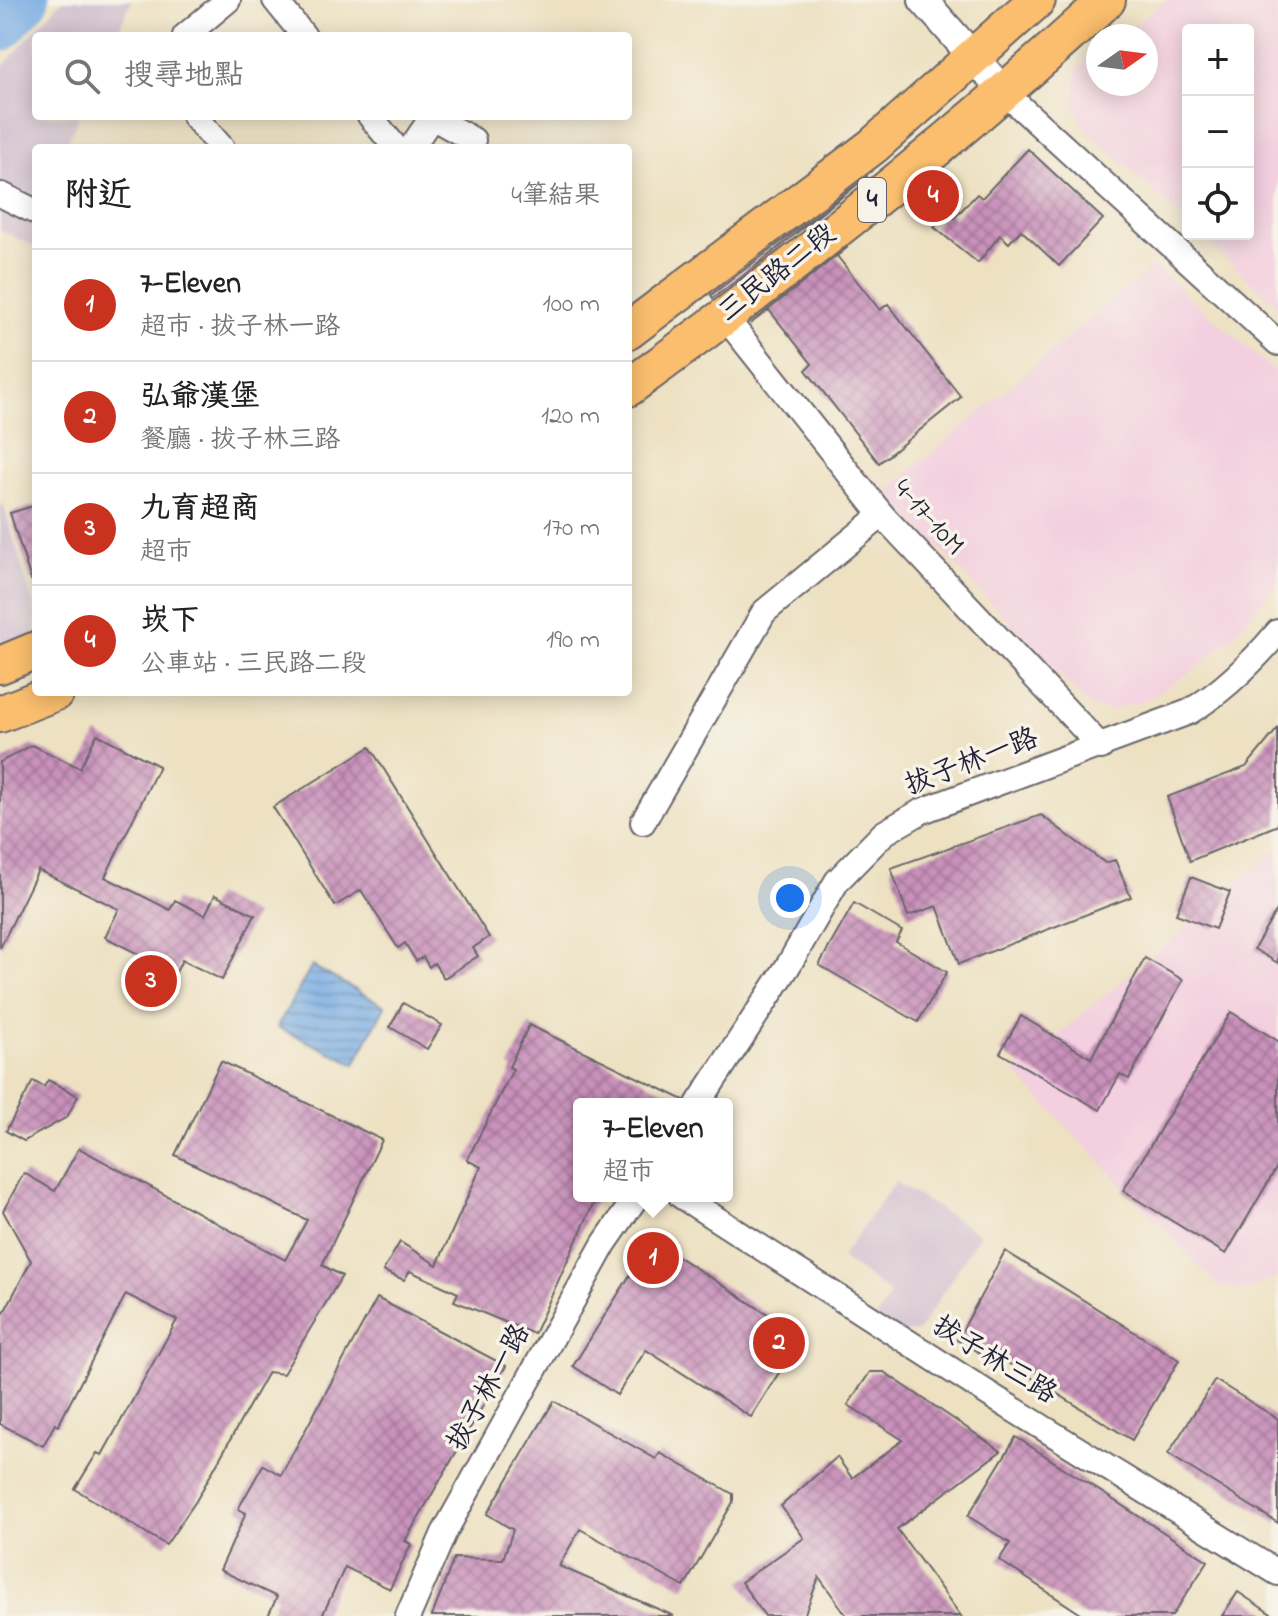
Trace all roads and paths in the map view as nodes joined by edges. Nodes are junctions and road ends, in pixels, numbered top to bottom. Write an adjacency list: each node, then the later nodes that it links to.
1 (228, 0): 6 (street)
2 (275, 0): 7 (street)
3 (923, 0): 8 (street)
4 (1037, 0): 8 (main road, 三民路二段 / 4)
5 (1107, 0): 9 (main road, 三民路二段 / 4)
6 (192, 30)
7 (301, 32)
8 (973, 59): 9 (street); 21 (main road, 三民路二段 / 4)
9 (1005, 93): 20 (main road, 三民路二段 / 4); 22 (street)
10 (198, 120): 15 (street)
11 (373, 120): 16 (street)
12 (430, 120): 17 (street)
13 (437, 120): 14 (street)
14 (473, 140)
15 (218, 144)
16 (393, 144)
17 (414, 144)
18 (2, 195): 19 (street)
19 (32, 210)
20 (725, 317): 23 (main road, 三民路二段 / 4); 24 (street, 4-17-10M)
21 (632, 328)
22 (1278, 343)
23 (632, 385)
24 (882, 515): 30 (street, 4-17-10M); 31 (street)
25 (1278, 632): 30 (street, 拔子林一路)
26 (32, 652): 27 (main road)
27 (0, 665)
28 (46, 696): 29 (main road)
29 (0, 714)
30 (1101, 747): 32 (street, 拔子林一路)
31 (643, 822)
32 (702, 1098)
33 (633, 1202): 36 (street, 拔子林一路)
34 (690, 1202): 35 (street, 拔子林三路)
35 (1278, 1573)
36 (408, 1616)

